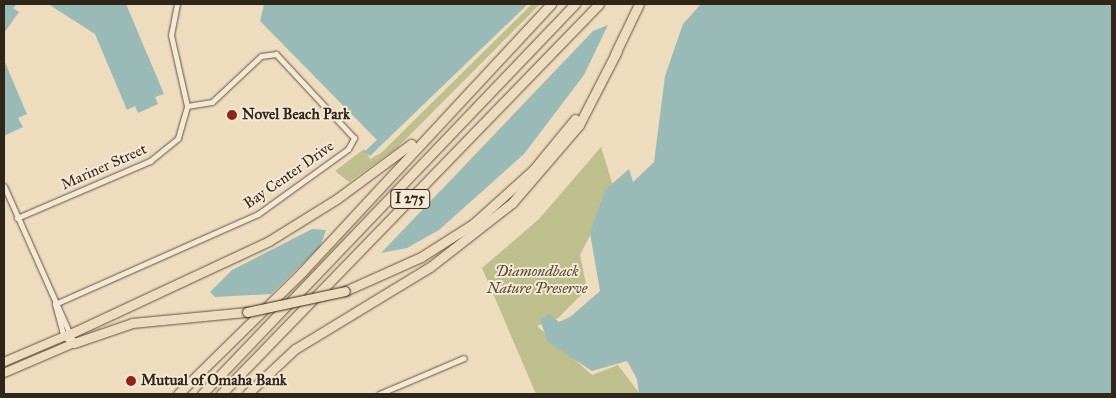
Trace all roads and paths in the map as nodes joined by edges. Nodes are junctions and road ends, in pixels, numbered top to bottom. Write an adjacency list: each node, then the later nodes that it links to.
1 (177, 4): 7 (street, Mariner Street)
2 (551, 4): 8 (highway)
3 (575, 4): 18 (highway, I 275)
4 (599, 4): 19 (highway, I 275)
5 (640, 4): 6 (highway)
6 (617, 51): 13 (highway, bridge); 20 (highway)
7 (187, 106): 10 (street, Mariner Street); 11 (street, Bay Center Drive)
8 (436, 123): 12 (highway); 17 (highway)
9 (4, 189): 10 (street)
10 (18, 218): 11 (street)
11 (54, 304): 12 (street); 12 (street)
12 (68, 335): 13 (street); 13 (street); 15 (main road)
13 (74, 343): 16 (main road)
14 (464, 358): 21 (street)
15 (4, 362)
16 (4, 373)
17 (178, 394)
18 (202, 394)
19 (221, 394)
20 (247, 394)
21 (380, 394)

